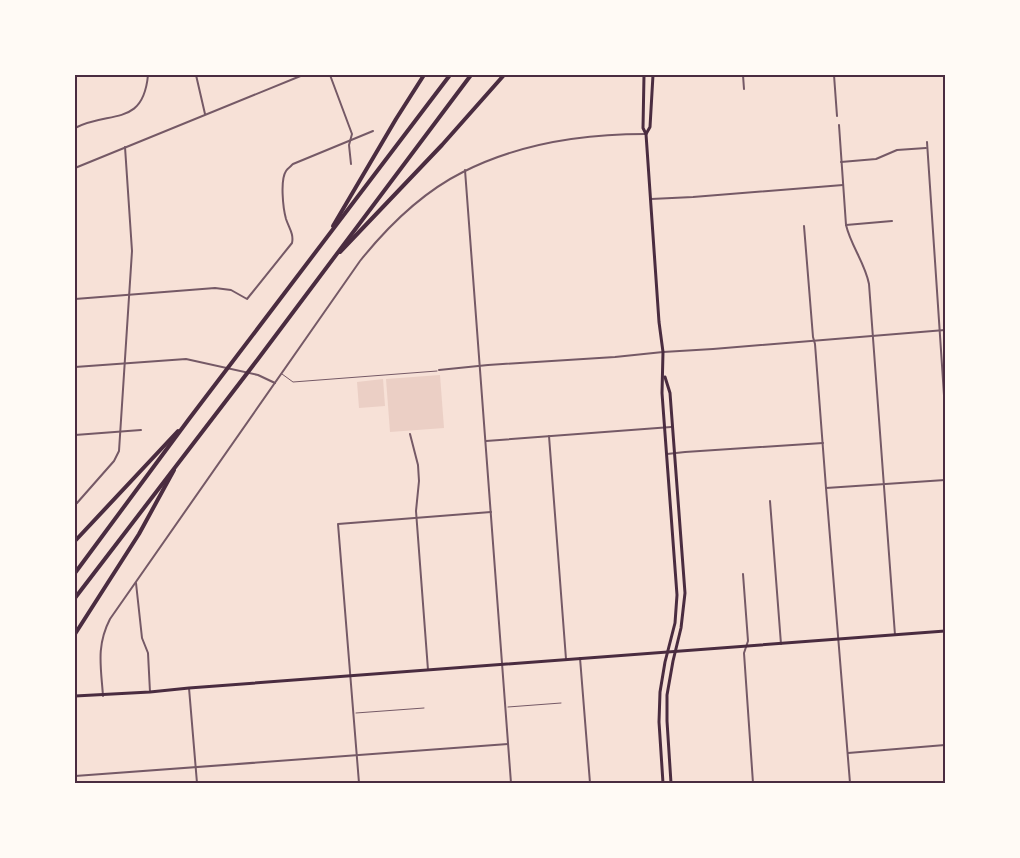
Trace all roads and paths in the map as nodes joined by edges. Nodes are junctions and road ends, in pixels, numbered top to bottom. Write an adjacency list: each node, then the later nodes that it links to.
1 (148, 75): 17 (street)
2 (196, 75): 14 (street)
3 (303, 75): 14 (street)
4 (330, 75): 20 (street)
5 (424, 75): 33 (highway)
6 (450, 75): 33 (highway)
7 (471, 75): 34 (highway)
8 (504, 75): 34 (highway)
9 (644, 75): 19 (main road)
10 (653, 75): 19 (main road)
11 (743, 75): 13 (street)
12 (834, 75): 15 (street)
13 (744, 89)
14 (205, 114): 22 (street)
15 (837, 116)
16 (838, 125): 24 (street)
17 (75, 128)
18 (373, 131): 20 (street)
19 (646, 134): 27 (street); 29 (main road)
20 (351, 139): 25 (street); 35 (street)
21 (927, 142): 23 (street)
22 (125, 147): 26 (street); 35 (street)
23 (926, 148): 24 (street); 37 (street)
24 (841, 162): 28 (street)
25 (351, 164)
26 (75, 168)
27 (465, 170): 43 (street); 47 (street)
28 (843, 185): 29 (street); 31 (street)
29 (651, 199): 41 (main road)
30 (892, 221): 31 (street)
31 (846, 225): 39 (street)
32 (804, 226): 40 (street)
33 (323, 244): 50 (highway)
34 (329, 263): 62 (highway)
35 (130, 295): 36 (street); 42 (street)
36 (75, 299)
37 (939, 330): 38 (street); 39 (street); 49 (street)
38 (945, 330)
39 (872, 336): 40 (street); 64 (street)
40 (814, 341): 41 (street); 59 (street)
41 (663, 352): 43 (street); 46 (main road)
42 (125, 363): 44 (street); 48 (street); 54 (street)
43 (480, 366): 45 (street); 58 (street)
44 (75, 367)
45 (439, 370): 47 (lane)
46 (664, 372): 51 (main road); 52 (main road)
47 (281, 374): 48 (street)
48 (275, 383): 73 (street)
49 (945, 410)
50 (189, 419): 70 (highway); 71 (highway)
51 (672, 427): 52 (street); 60 (main road)
52 (665, 428): 57 (street); 61 (main road)
53 (141, 430): 54 (street)
54 (120, 431): 56 (street); 67 (street)
55 (410, 434): 69 (street)
56 (75, 435)
57 (549, 436): 58 (street); 84 (street)
58 (486, 441): 68 (street)
59 (824, 443): 60 (street); 65 (street)
60 (674, 453): 61 (street); 82 (main road)
61 (667, 454): 81 (main road)
62 (180, 459): 74 (highway); 76 (highway)
63 (945, 480): 64 (street)
64 (884, 484): 65 (street); 77 (street)
65 (826, 488): 78 (street)
66 (770, 501): 79 (street)
67 (75, 504)
68 (491, 512): 69 (street); 85 (street)
69 (417, 518): 86 (street); 87 (street)
70 (75, 541)
71 (75, 573)
72 (743, 574): 80 (street)
73 (136, 583): 89 (street); 90 (street)
74 (75, 598)
75 (945, 631): 77 (main road)
76 (75, 634)
77 (895, 635): 78 (main road)
78 (838, 639): 79 (main road); 98 (street)
79 (781, 644): 80 (main road)
80 (746, 646): 82 (main road); 108 (street)
81 (668, 652): 82 (main road); 83 (main road); 106 (main road)
82 (676, 652): 107 (main road)
83 (580, 658): 84 (main road); 105 (street)
84 (566, 659): 85 (main road)
85 (503, 664): 86 (main road); 93 (street)
86 (428, 670): 87 (main road)
87 (351, 676): 88 (main road); 95 (street)
88 (189, 688): 89 (main road); 100 (street)
89 (150, 692): 90 (main road)
90 (103, 696): 91 (main road)
91 (75, 697)
92 (561, 704): 93 (lane)
93 (506, 707): 96 (street)
94 (424, 708): 95 (lane)
95 (354, 713): 99 (street)
96 (508, 744): 99 (street); 104 (street)
97 (945, 745): 98 (street)
98 (848, 753): 109 (street)
99 (357, 754): 100 (street); 103 (street)
100 (195, 766): 101 (street); 102 (street)
101 (75, 776)
102 (196, 783)
103 (359, 783)
104 (512, 783)
105 (590, 783)
106 (663, 783)
107 (671, 783)
108 (753, 783)
109 (850, 783)

